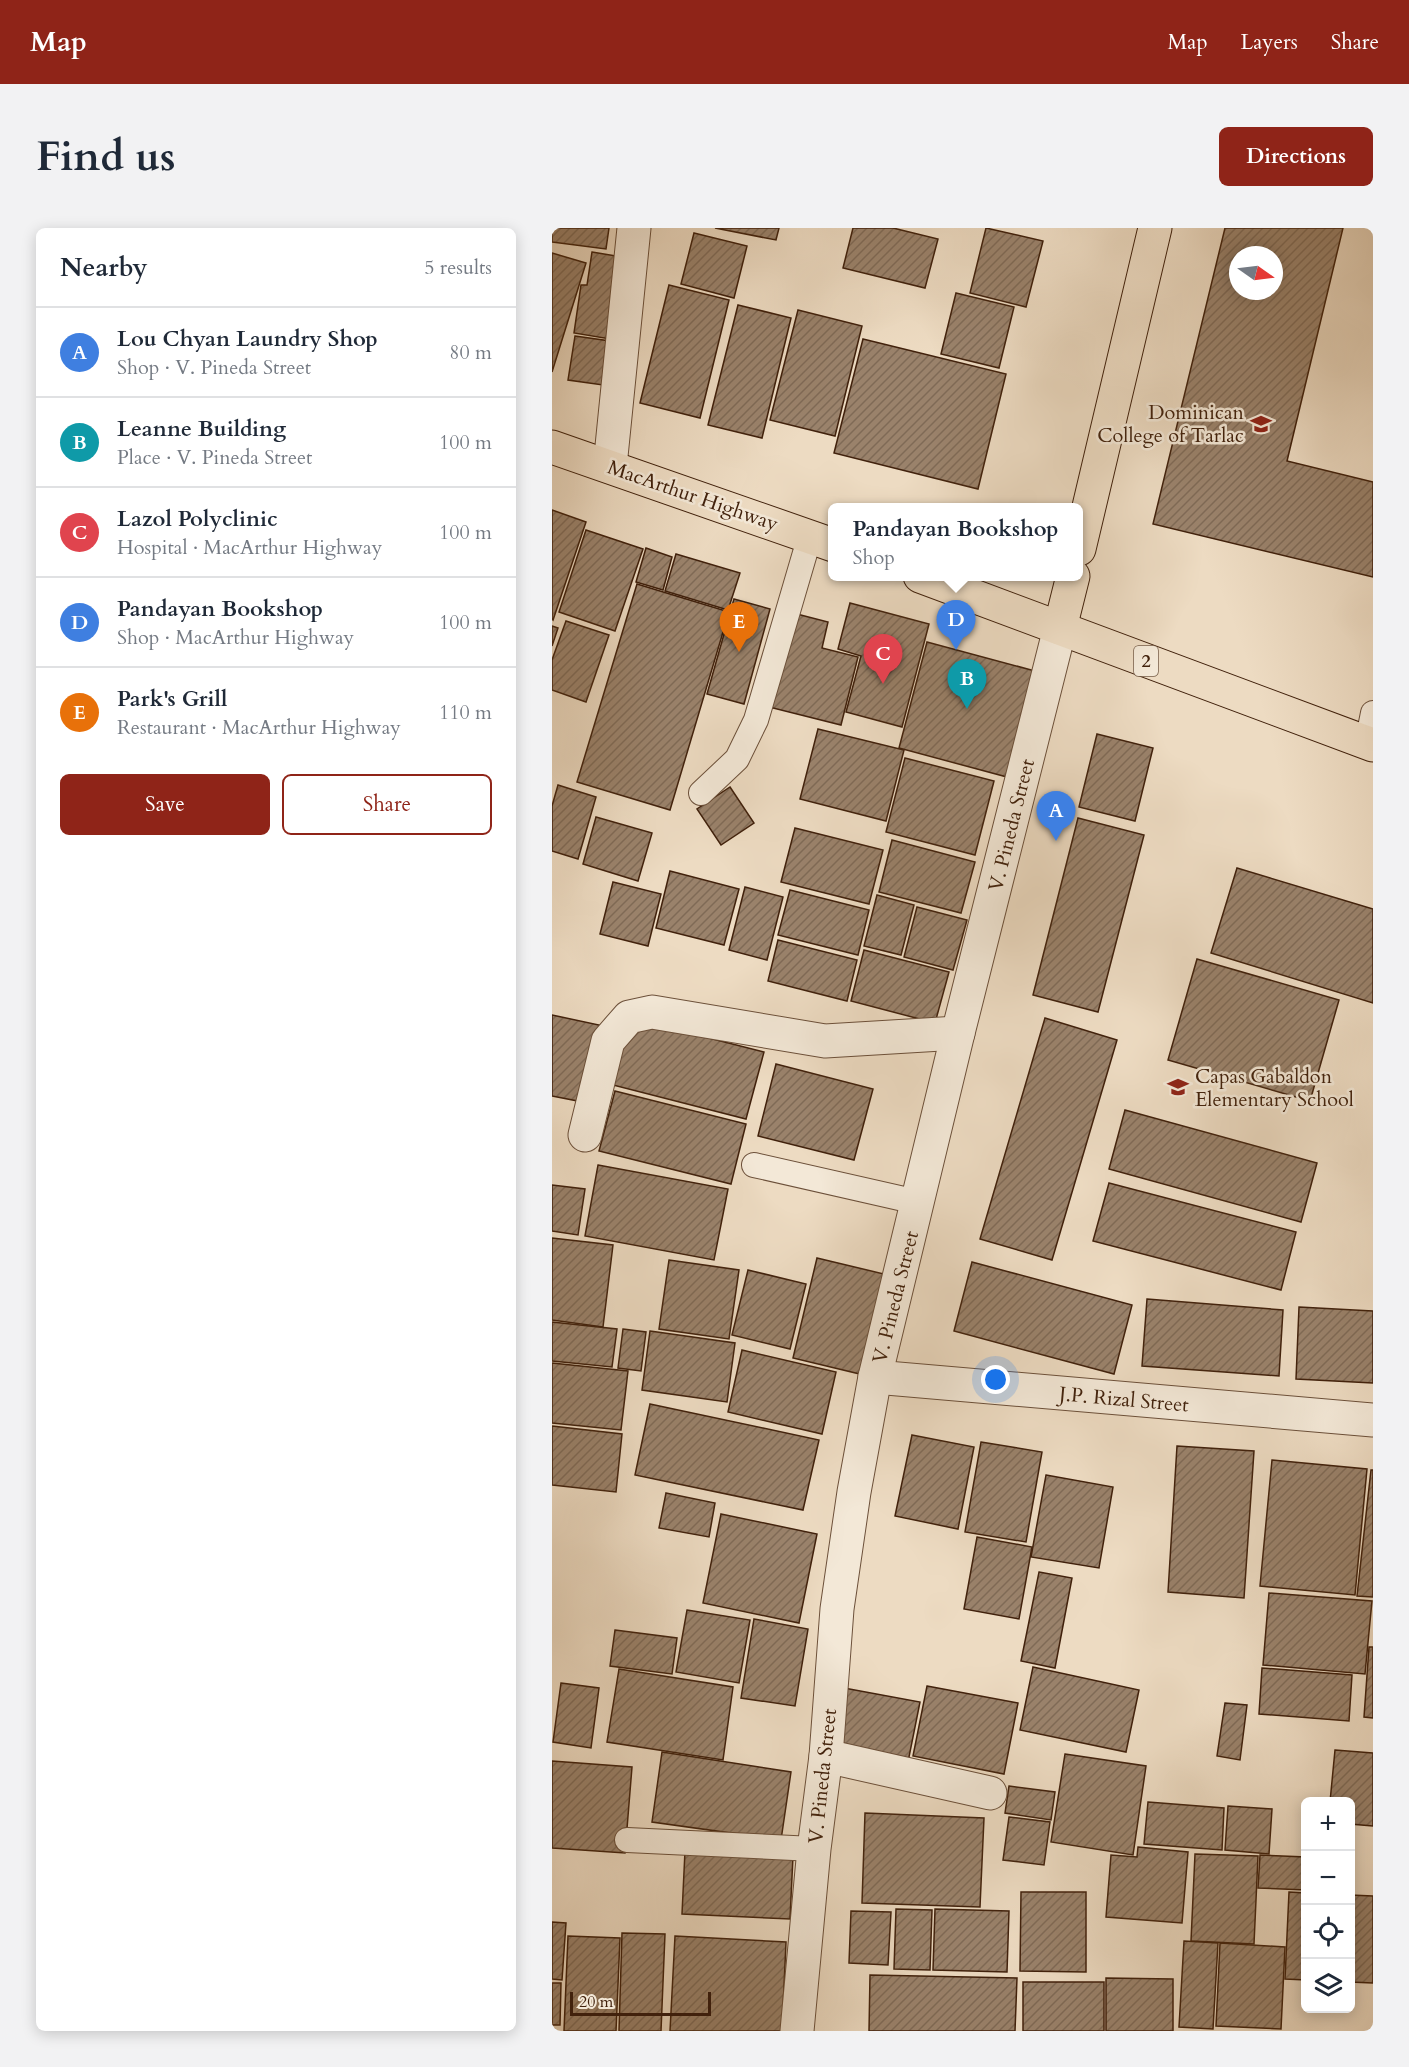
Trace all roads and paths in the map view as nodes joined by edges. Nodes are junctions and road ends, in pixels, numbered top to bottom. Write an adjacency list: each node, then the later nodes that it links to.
1 (634, 228): 4 (street)
2 (1155, 228): 5 (main road)
3 (552, 447): 4 (main road, MacArthur Highway)
4 (610, 466): 6 (main road, MacArthur Highway)
5 (1083, 532)
6 (822, 540): 11 (lane)
7 (933, 581): 9 (main road, 2)
8 (1071, 581): 9 (main road, V. Pineda Street)
9 (1060, 628): 10 (main road, 2); 12 (street, V. Pineda Street)
10 (1371, 734)
11 (701, 792)
12 (958, 1033): 13 (street); 15 (street, V. Pineda Street)
13 (585, 1135)
14 (754, 1165): 15 (lane)
15 (917, 1202): 16 (street, V. Pineda Street)
16 (875, 1377): 17 (street, J.P. Rizal Street); 18 (street, V. Pineda Street)
17 (1373, 1420)
18 (826, 1756): 19 (street); 21 (street, V. Pineda Street)
19 (990, 1793)
20 (627, 1840): 21 (lane)
21 (814, 1849): 22 (street, V. Pineda Street)
22 (797, 2031)

